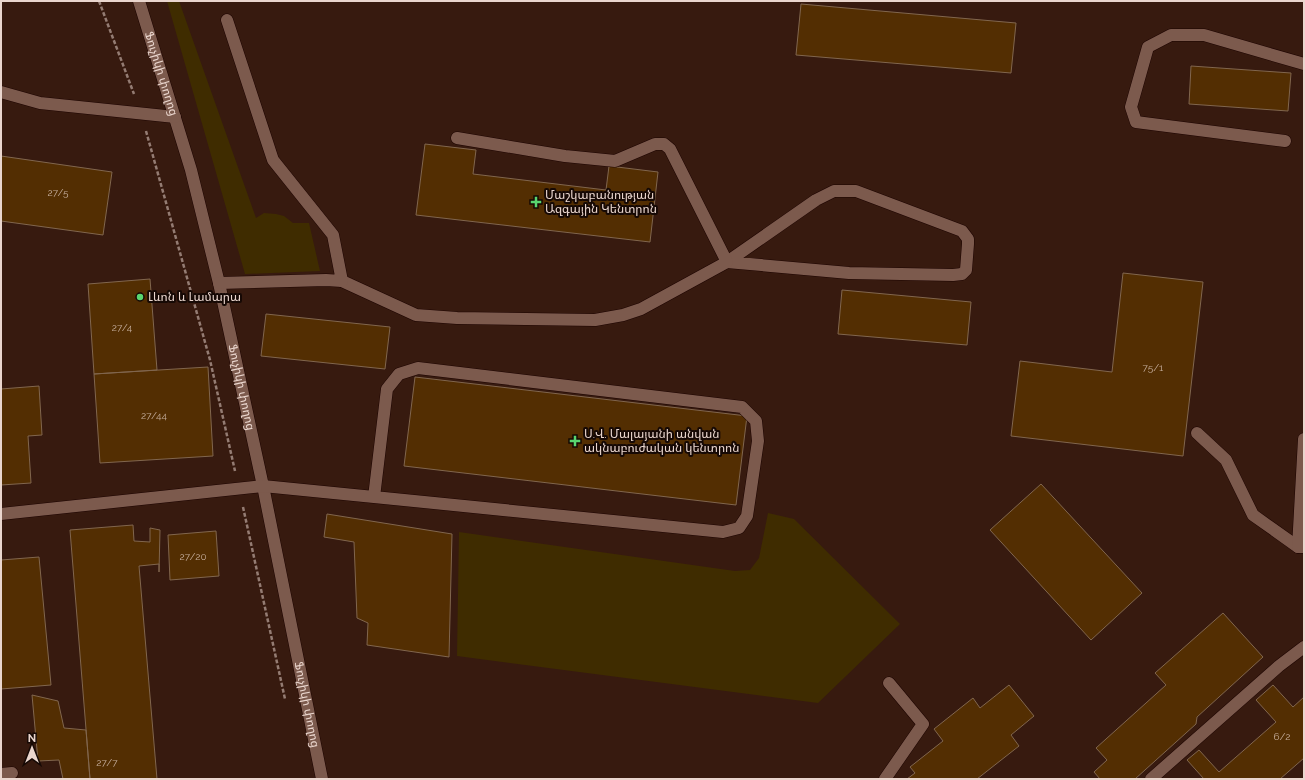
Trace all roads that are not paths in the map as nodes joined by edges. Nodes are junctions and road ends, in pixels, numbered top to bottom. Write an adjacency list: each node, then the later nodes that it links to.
1 (140, 1): 5 (street, Ֆուչիկի փողոց)
2 (227, 20): 9 (street)
3 (1304, 64): 7 (street)
4 (1, 92): 5 (street)
5 (175, 117): 10 (street, Ֆուչիկի փողոց)
6 (457, 138): 8 (street)
7 (1285, 141)
8 (727, 262): 8 (street); 9 (street)
9 (342, 281): 10 (street)
10 (219, 283): 13 (street, Ֆուչիկի փողոց)
11 (1197, 433): 16 (street)
12 (1304, 439): 16 (street)
13 (263, 486): 14 (street); 15 (street); 19 (street, Ֆուչիկի փողոց)
14 (374, 497): 14 (street)
15 (1, 514)
16 (1301, 547)
17 (1304, 647): 21 (street)
18 (889, 683): 20 (street)
19 (322, 779)
20 (885, 779)
21 (1151, 779)

